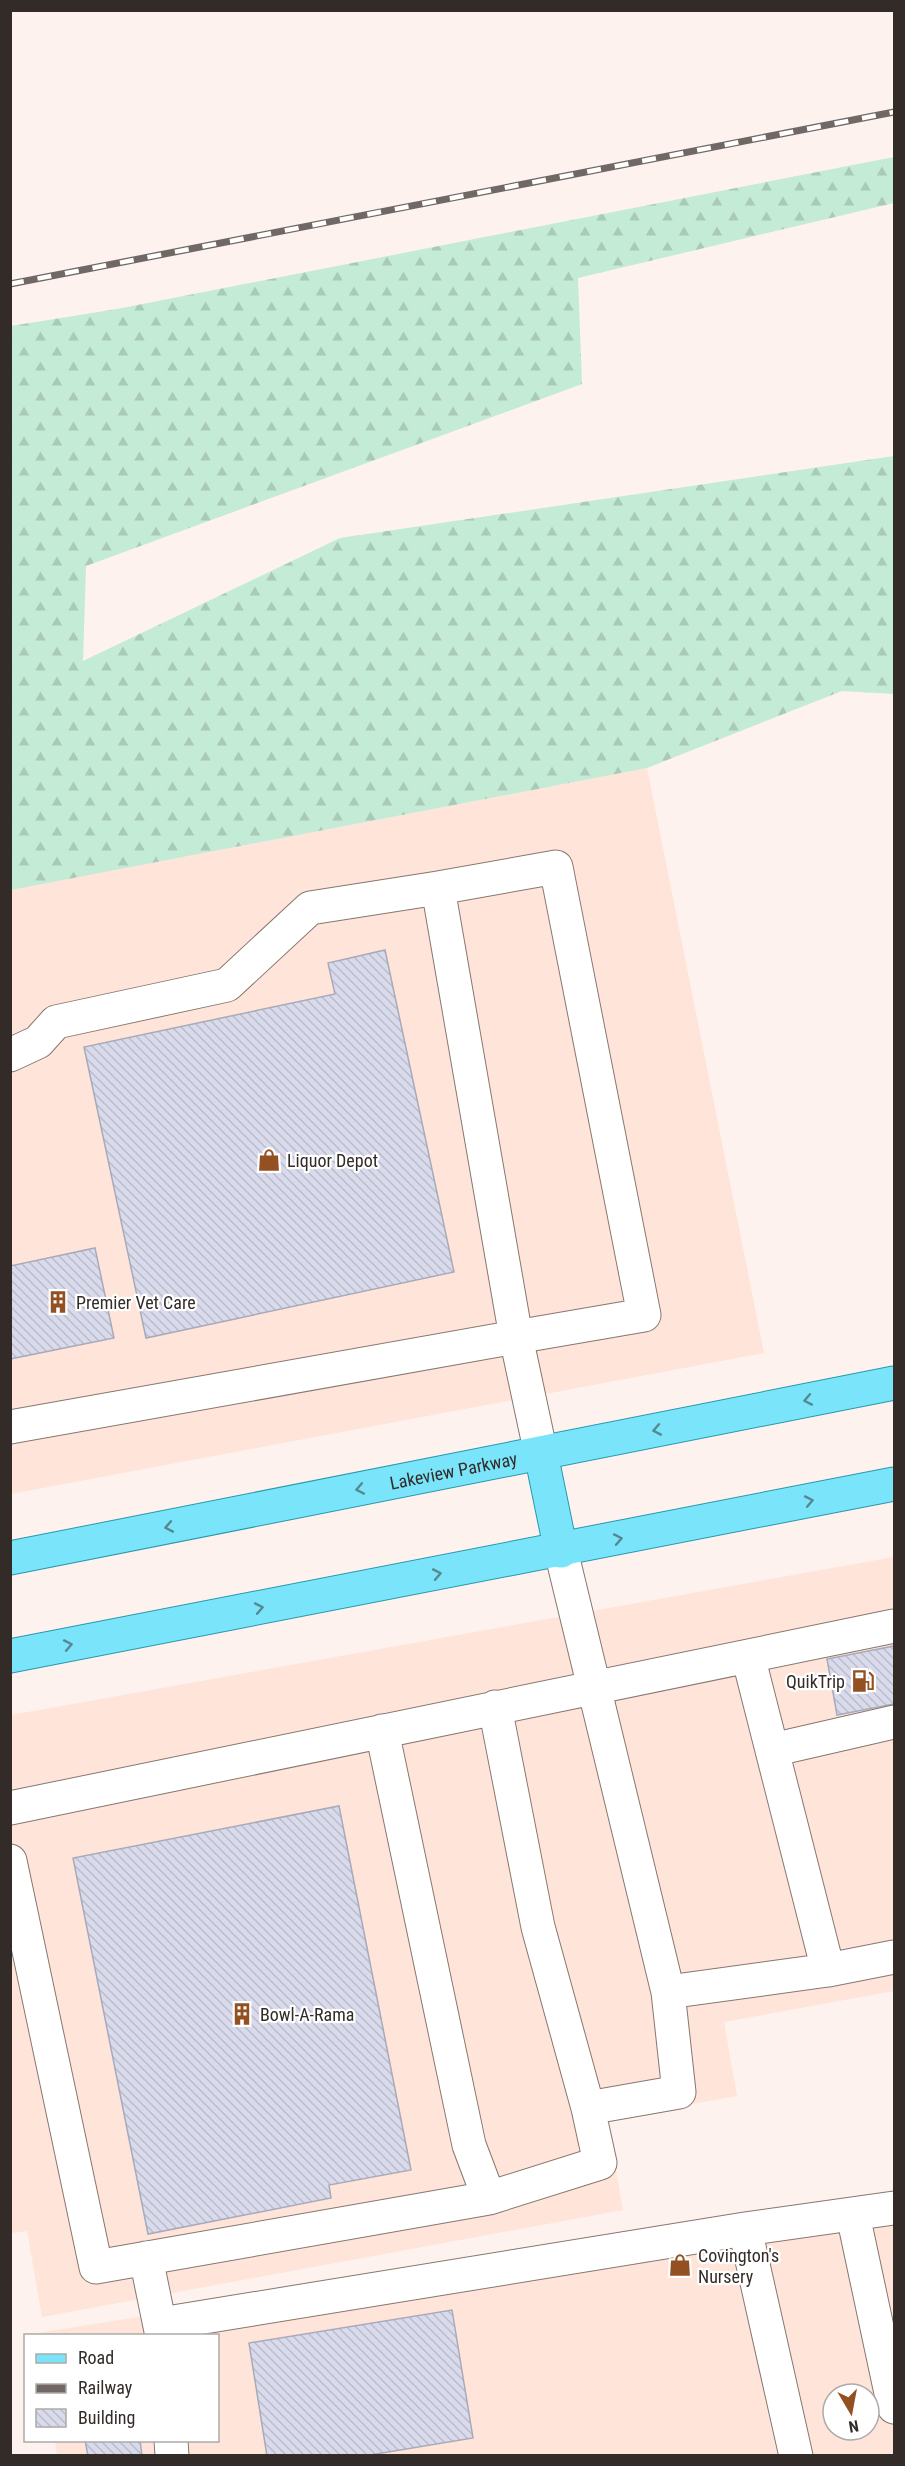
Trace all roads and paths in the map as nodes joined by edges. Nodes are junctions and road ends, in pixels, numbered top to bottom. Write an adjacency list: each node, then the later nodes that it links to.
1 (438, 888): 2 (lane); 3 (lane); 3 (lane)
2 (10, 1055)
3 (516, 1337): 5 (lane); 6 (lane)
4 (894, 1383): 6 (main road, Lakeview Parkway, one-way to 6)
5 (10, 1427)
6 (541, 1454): 8 (main road); 9 (main road, Lakeview Parkway, one-way to 9)
7 (894, 1484): 8 (main road, one-way to 7)
8 (561, 1551): 11 (main road, one-way to 8); 13 (lane)
9 (10, 1558)
10 (894, 1626): 12 (lane)
11 (10, 1656)
12 (748, 1656): 13 (lane); 17 (lane)
13 (594, 1687): 14 (lane); 22 (lane)
14 (495, 1707): 16 (lane); 23 (lane)
15 (894, 1722): 17 (lane)
16 (382, 1731): 18 (lane); 24 (lane)
17 (772, 1750): 21 (lane)
18 (10, 1808)
19 (10, 1861): 28 (lane)
20 (894, 1957): 21 (lane)
21 (828, 1970): 22 (lane)
22 (668, 1992): 23 (lane)
23 (588, 2108): 24 (lane)
24 (489, 2198): 28 (lane)
25 (894, 2208): 26 (lane)
26 (853, 2215): 27 (lane); 30 (lane)
27 (745, 2229): 29 (lane); 31 (lane)
28 (146, 2259): 29 (lane)
29 (161, 2330)
30 (894, 2407)
31 (796, 2456)

